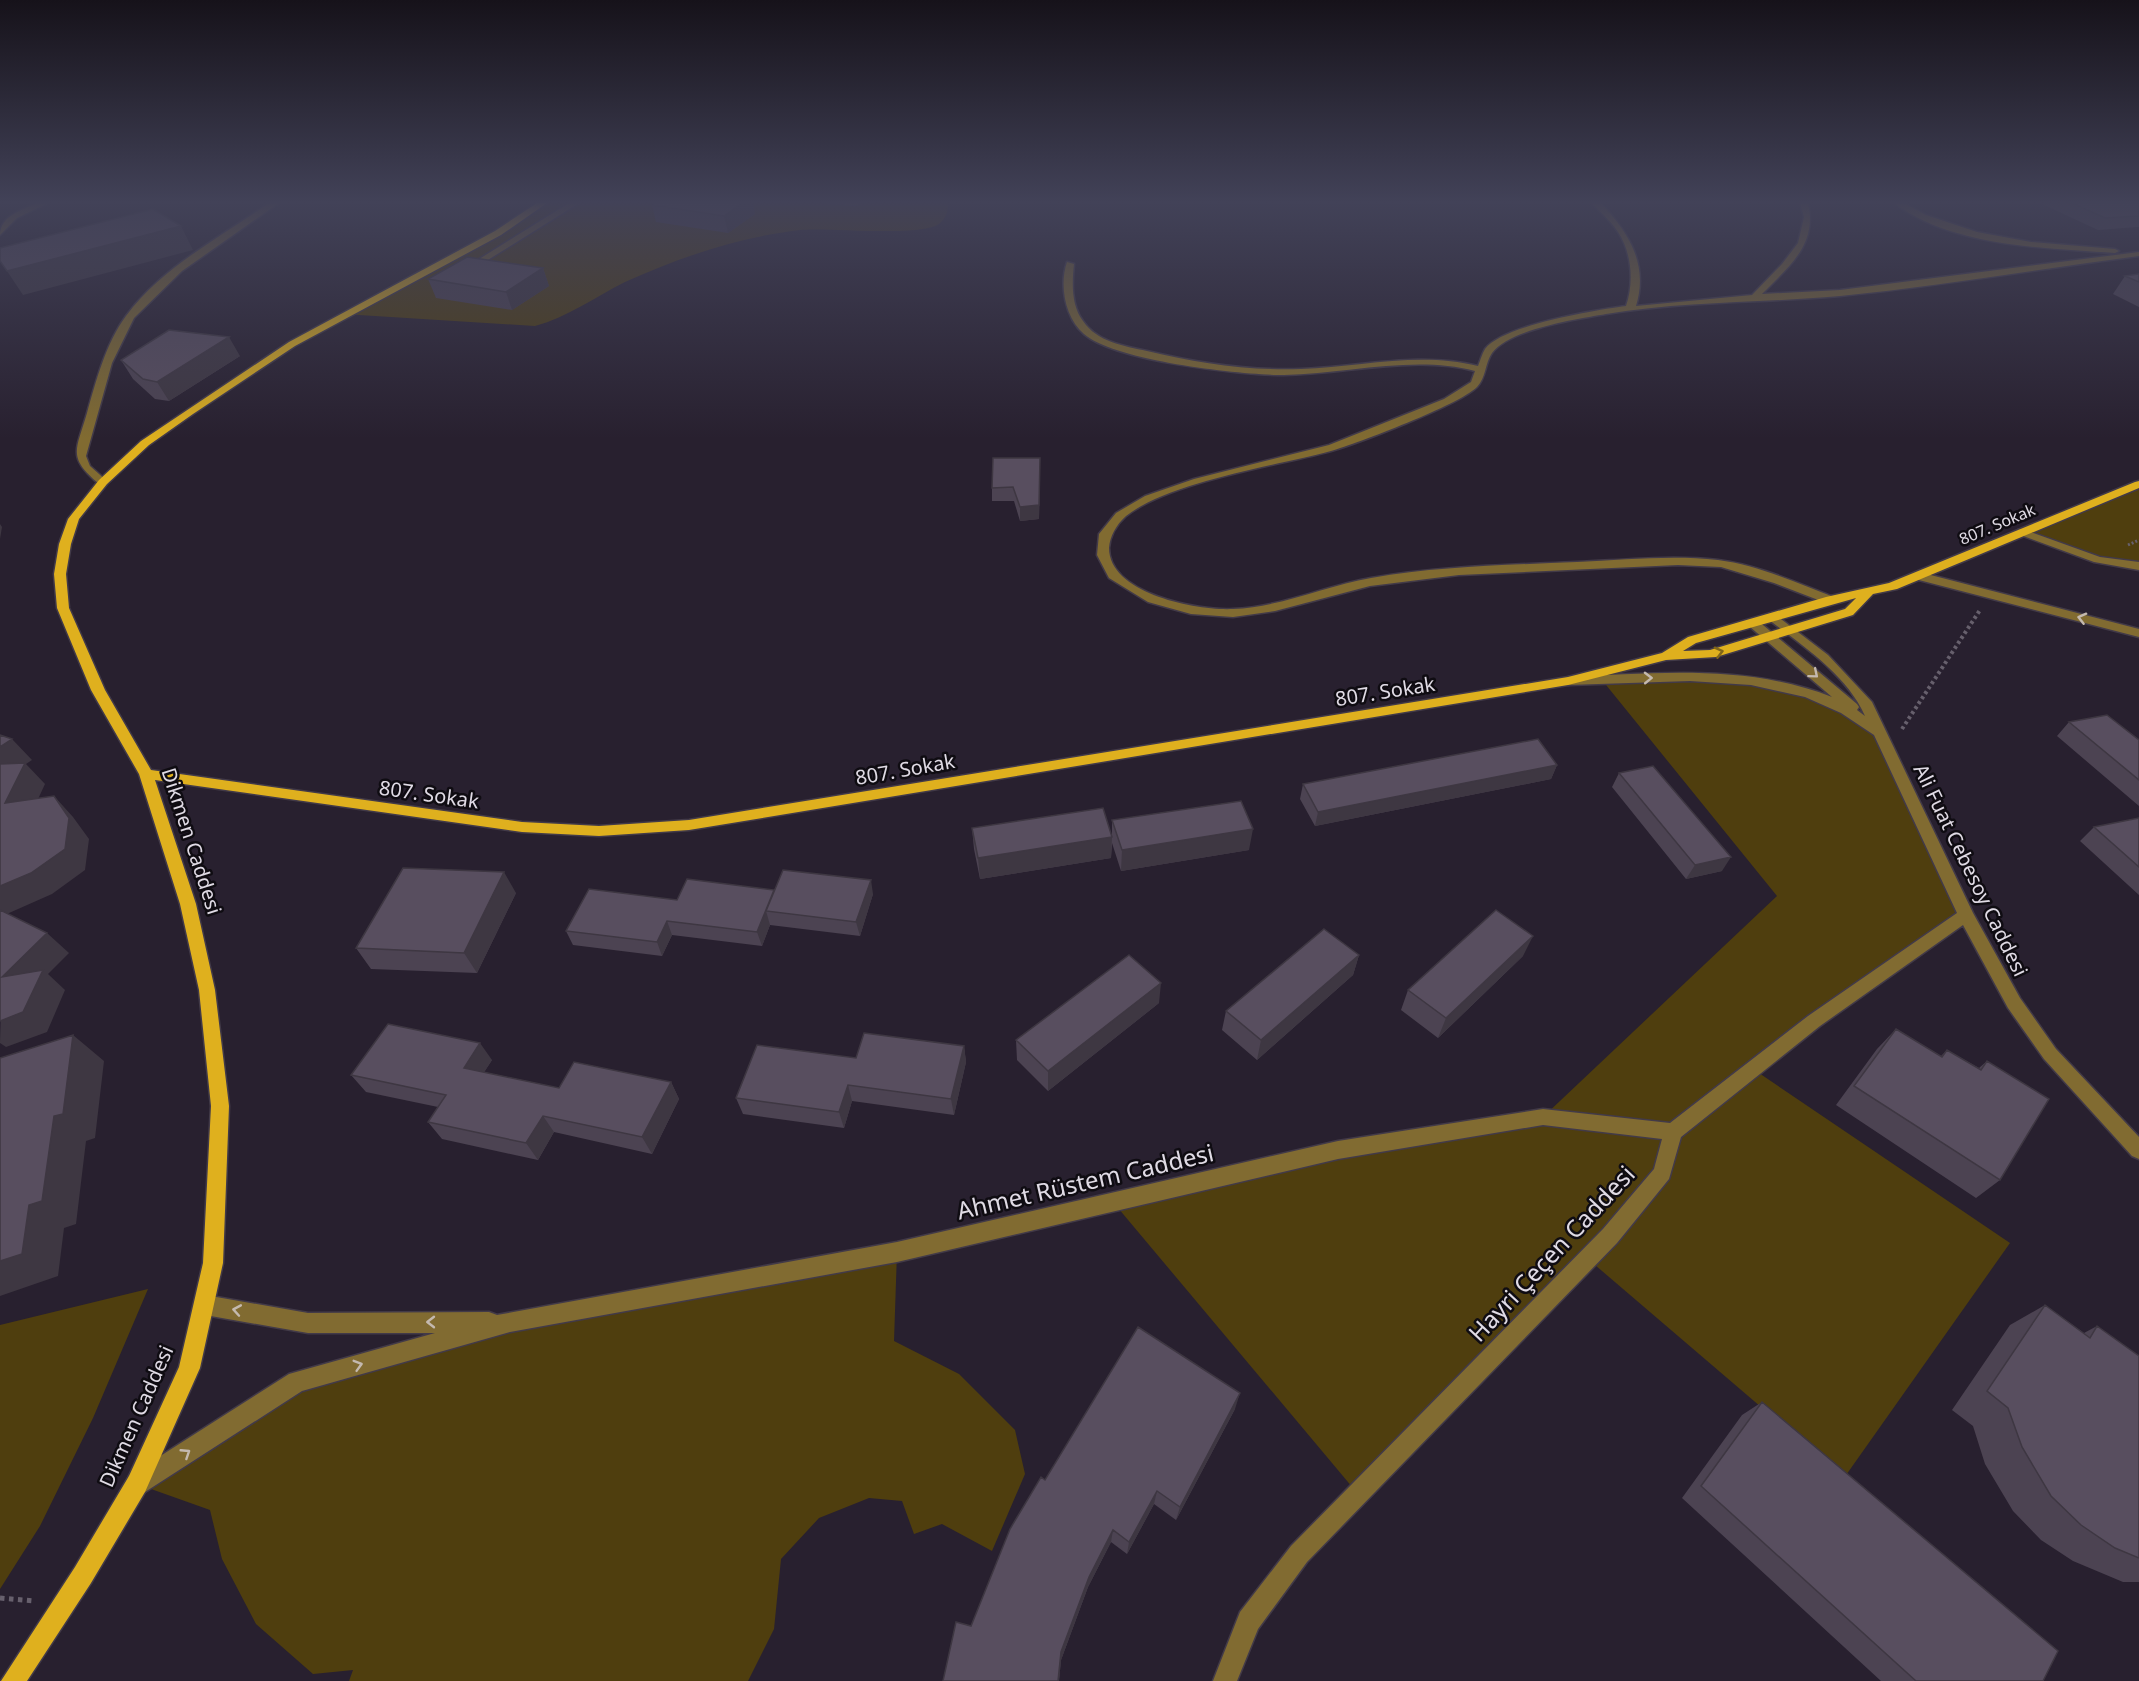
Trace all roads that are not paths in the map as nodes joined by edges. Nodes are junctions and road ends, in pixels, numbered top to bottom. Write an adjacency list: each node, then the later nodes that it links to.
1 (168, 281): 10 (street)
2 (405, 281): 10 (main road, Dikmen Caddesi)
3 (1068, 281): 9 (street)
4 (1635, 281): 8 (street)
5 (1769, 281): 7 (street)
6 (1929, 281): 7 (street)
7 (1755, 297): 8 (street)
8 (1630, 309): 9 (street)
9 (1481, 370): 16 (street)
10 (103, 482): 25 (main road, Dikmen Caddesi)
11 (2139, 484): 12 (main road, 807. Sokak)
12 (2022, 532): 13 (street); 14 (main road, 807. Sokak)
13 (2139, 566)
14 (1919, 576): 15 (main road, 807. Sokak); 20 (street, one-way to 14)
15 (1868, 593): 16 (main road, 807. Sokak); 19 (main road, 807. Sokak)
16 (1830, 600): 17 (main road, 807. Sokak)
17 (1773, 616): 18 (main road, 807. Sokak); 19 (street)
18 (1753, 622): 21 (street, Ali Fuat Cebesoy Caddesi); 22 (main road, 807. Sokak)
19 (1790, 630): 21 (main road, 807. Sokak); 24 (street)
20 (2139, 633)
21 (1770, 637): 22 (main road, 807. Sokak, one-way to 21); 24 (street, Ali Fuat Cebesoy Caddesi, one-way to 24)
22 (1666, 656): 23 (main road, 807. Sokak)
23 (1568, 681): 24 (street, one-way to 24); 25 (main road, 807. Sokak)
24 (1880, 733): 26 (street, Ali Fuat Cebesoy Caddesi)
25 (146, 774): 29 (main road, Dikmen Caddesi)
26 (1966, 915): 27 (street); 28 (street, Ali Fuat Cebesoy Caddesi)
27 (1673, 1132): 30 (street, Ahmet Rüstem Caddesi); 33 (street, Hayri Çeçen Caddesi)
28 (2139, 1150)
29 (205, 1305): 30 (street, Ahmet Rüstem Caddesi, one-way to 29); 31 (main road, Dikmen Caddesi)
30 (510, 1322): 31 (street, Ahmet Rüstem Caddesi, one-way to 30)
31 (137, 1484): 32 (main road, Dikmen Caddesi)
32 (13, 1681)
33 (1225, 1681)

